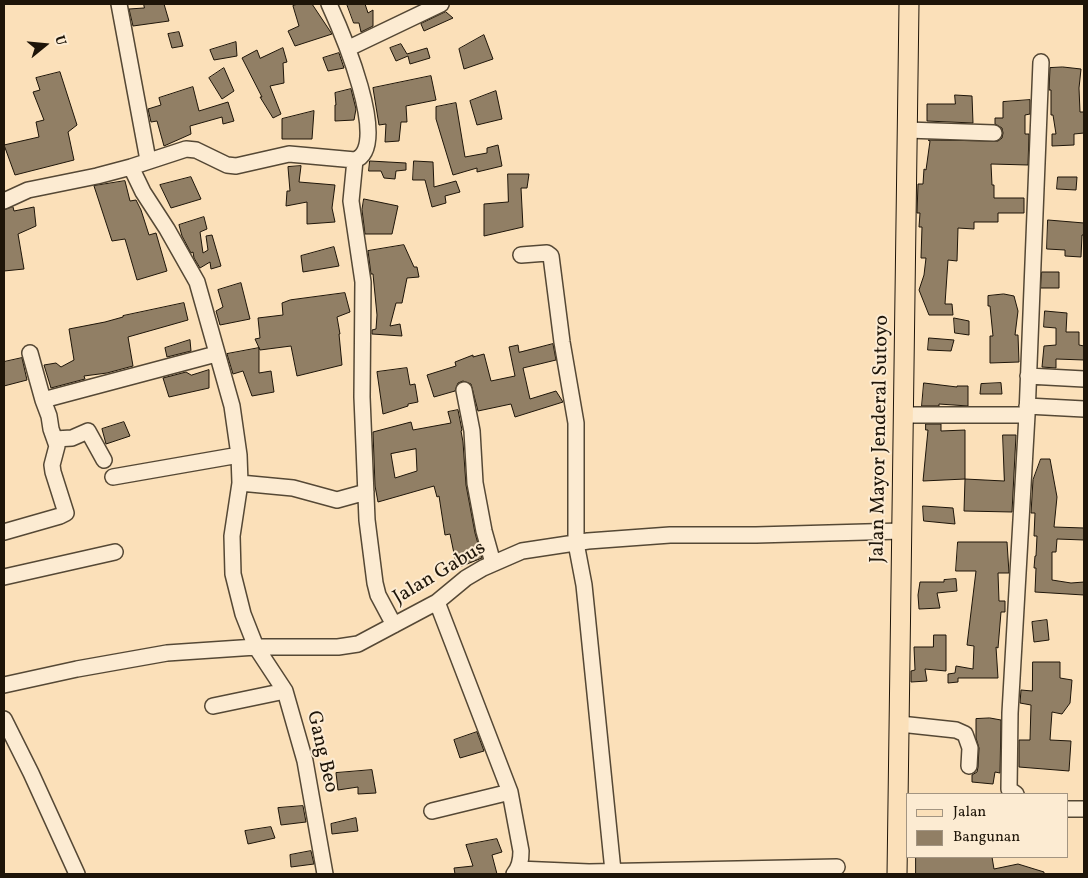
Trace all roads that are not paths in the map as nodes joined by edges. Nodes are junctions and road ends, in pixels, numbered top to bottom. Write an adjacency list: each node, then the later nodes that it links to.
1 (119, 4): 9 (street)
2 (329, 4): 5 (street)
3 (441, 4): 5 (street)
4 (909, 4): 7 (main road, Jalan Mayor Jenderal Sutoyo)
5 (348, 48): 10 (street)
6 (1040, 62): 16 (street)
7 (907, 130): 8 (street); 22 (main road, Jalan Mayor Jenderal Sutoyo)
8 (994, 133)
9 (148, 160): 10 (street); 11 (street)
10 (355, 160): 28 (street)
11 (131, 167): 12 (street); 15 (street, Gang Beo)
12 (4, 201)
13 (521, 255): 31 (street)
14 (30, 353): 19 (street)
15 (216, 354): 19 (street); 24 (street, Gang Beo)
16 (1028, 376): 17 (street); 21 (street)
17 (1084, 379)
18 (464, 390): 33 (street)
19 (43, 400): 23 (street)
20 (1084, 408): 21 (street)
21 (1027, 410): 22 (street); 47 (street)
22 (904, 415): 29 (main road, Jalan Mayor Jenderal Sutoyo)
23 (56, 439): 25 (street); 30 (street)
24 (240, 455): 26 (street); 27 (street, Gang Beo)
25 (104, 460)
26 (113, 477)
27 (240, 482): 28 (street); 39 (street, Gang Beo)
28 (366, 492): 38 (street)
29 (902, 531): 31 (street, Jalan Gabus); 44 (main road, Jalan Mayor Jenderal Sutoyo)
30 (4, 532)
31 (581, 542): 33 (street, Jalan Gabus); 53 (street)
32 (115, 552): 34 (street)
33 (493, 563): 35 (street, Jalan Gabus)
34 (4, 577)
35 (437, 602): 36 (street, Jalan Gabus); 37 (street)
36 (420, 612): 37 (street); 38 (street, Jalan Gabus)
37 (445, 621): 46 (street)
38 (394, 625): 39 (street, Jalan Gabus)
39 (256, 647): 40 (street, Jalan Gabus); 41 (street, Gang Beo)
40 (4, 685)
41 (285, 692): 42 (street); 56 (street, Gang Beo)
42 (213, 706)
43 (4, 720): 55 (street)
44 (900, 724): 45 (street); 48 (main road, Jalan Mayor Jenderal Sutoyo)
45 (969, 766)
46 (510, 792): 51 (street); 54 (street)
47 (1014, 793)
48 (900, 797): 57 (main road, Jalan Mayor Jenderal Sutoyo)
49 (1068, 808): 50 (street)
50 (1084, 809)
51 (432, 812)
52 (837, 867): 53 (street)
53 (613, 871): 54 (street)
54 (516, 872)
55 (77, 874)
56 (324, 874)
57 (897, 874)

